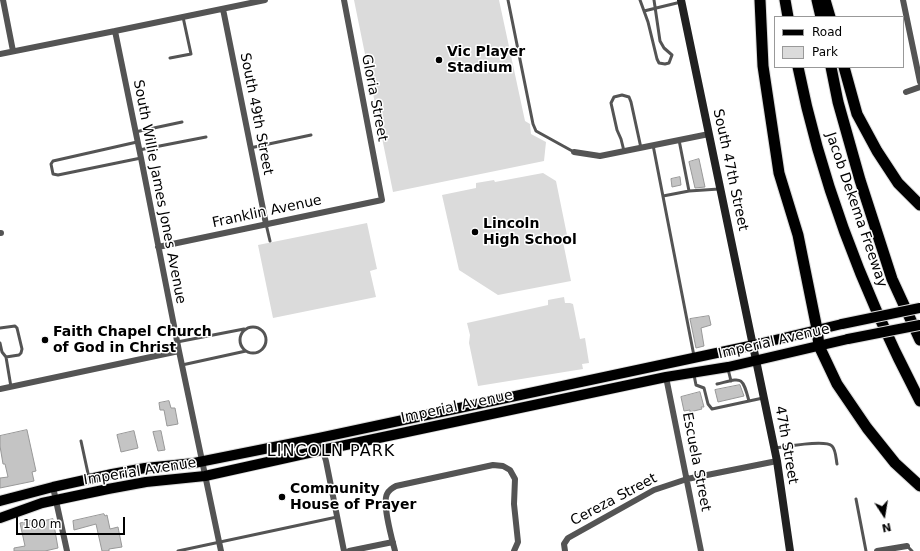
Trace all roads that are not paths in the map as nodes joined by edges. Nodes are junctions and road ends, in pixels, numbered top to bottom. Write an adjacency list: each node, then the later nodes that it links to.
1 (3, 0): 21 (street)
2 (265, 0): 13 (street)
3 (344, 0): 47 (street, Gloria Street)
4 (508, 0): 42 (lane)
5 (640, 0): 15 (lane)
6 (654, 0): 14 (lane)
7 (760, 0): 56 (highway)
8 (785, 0): 16 (highway)
9 (817, 0): 17 (highway)
10 (825, 0): 18 (highway)
11 (903, 0): 27 (street)
12 (681, 1): 14 (lane); 32 (main road, South 47th Street)
13 (223, 9): 19 (street); 38 (street, South 49th Street)
14 (655, 9): 15 (lane); 15 (lane)
15 (644, 11)
16 (788, 16)
17 (820, 16)
18 (830, 16)
19 (183, 17): 20 (street); 23 (lane)
20 (115, 31): 21 (street); 31 (street, South Willie James Jones Avenue)
21 (13, 51): 22 (street)
22 (0, 54)
23 (170, 58)
24 (798, 68): 77 (highway, Jacob Dekema Freeway)
25 (831, 68): 57 (highway, Jacob Dekema Freeway)
26 (844, 68): 48 (highway)
27 (920, 82)
28 (920, 86): 29 (street)
29 (906, 92)
30 (182, 122): 31 (lane)
31 (135, 132): 36 (street, South Willie James Jones Avenue)
32 (709, 134): 35 (street); 44 (main road, South 47th Street)
33 (311, 135): 38 (lane)
34 (206, 137): 40 (lane)
35 (679, 140): 37 (street); 45 (lane)
36 (137, 142): 40 (street, South Willie James Jones Avenue); 43 (lane)
37 (653, 145): 39 (street); 46 (lane)
38 (250, 148): 49 (street, South 49th Street)
39 (640, 148): 41 (street); 41 (lane)
40 (139, 150): 43 (street, South Willie James Jones Avenue)
41 (624, 151): 42 (street)
42 (574, 152)
43 (141, 158): 51 (street, South Willie James Jones Avenue)
44 (721, 189): 45 (lane); 60 (main road, South 47th Street)
45 (690, 191): 46 (lane)
46 (663, 196): 65 (lane)
47 (382, 200): 49 (street, Franklin Avenue)
48 (920, 205)
49 (266, 224): 50 (lane); 51 (street, Franklin Avenue)
50 (270, 241)
51 (158, 247): 59 (street, South Willie James Jones Avenue)
52 (920, 308): 56 (main road, Imperial Avenue, bridge)
53 (920, 325): 61 (main road, Imperial Avenue, bridge)
54 (0, 328): 64 (lane)
55 (246, 328): 59 (lane); 63 (lane); 63 (lane)
56 (817, 329): 60 (main road, Imperial Avenue); 61 (highway)
57 (920, 340)
58 (0, 342): 64 (lane)
59 (177, 342): 62 (street, South Willie James Jones Avenue)
60 (754, 345): 65 (main road, Imperial Avenue); 66 (main road, 47th Street)
61 (819, 346): 66 (main road, Imperial Avenue); 88 (highway)
62 (178, 351): 67 (street, South Willie James Jones Avenue); 73 (street)
63 (246, 351): 67 (lane)
64 (6, 357): 73 (lane)
65 (695, 358): 78 (main road, Imperial Avenue)
66 (757, 360): 68 (main road, Imperial Avenue); 75 (main road, 47th Street)
67 (182, 365): 82 (street, South Willie James Jones Avenue)
68 (728, 367): 69 (main road, Imperial Avenue); 71 (lane)
69 (693, 372): 70 (main road, Imperial Avenue); 76 (lane)
70 (666, 377): 81 (main road, Imperial Avenue); 87 (street, Escuela Street)
71 (731, 381): 72 (lane); 76 (lane)
72 (717, 384)
73 (11, 386): 74 (street)
74 (0, 389)
75 (764, 398): 76 (lane); 80 (main road, 47th Street)
76 (749, 401)
77 (920, 401)
78 (319, 438): 81 (street); 82 (main road, Imperial Avenue)
79 (81, 441): 86 (lane)
80 (775, 448): 83 (main road, 47th Street); 84 (lane)
81 (322, 450): 85 (main road, Imperial Avenue); 93 (street)
82 (202, 461): 85 (street, South Willie James Jones Avenue); 86 (main road, Imperial Avenue)
83 (777, 461): 87 (street, Cereza Street); 107 (main road, 47th Street)
84 (838, 464)
85 (205, 476): 91 (main road, Imperial Avenue); 96 (street, South Willie James Jones Avenue)
86 (89, 479): 89 (main road, Imperial Avenue)
87 (687, 480): 99 (street, Cereza Street); 106 (street, Escuela Street)
88 (920, 486)
89 (53, 487): 91 (street); 92 (main road, Imperial Avenue)
90 (856, 499): 108 (lane)
91 (57, 500): 94 (main road, Imperial Avenue); 100 (street)
92 (0, 502)
93 (337, 517): 96 (lane); 103 (street)
94 (0, 518)
95 (393, 542): 98 (street); 104 (street); 105 (street)
96 (219, 543): 101 (lane); 102 (street, South Willie James Jones Avenue)
97 (907, 546): 109 (street); 110 (lane)
98 (515, 550)
99 (565, 550)
100 (67, 551)
101 (178, 551)
102 (221, 551)
103 (344, 551)
104 (349, 551)
105 (395, 551)
106 (701, 551)
107 (790, 551)
108 (866, 551)
109 (877, 551)
110 (912, 551)

